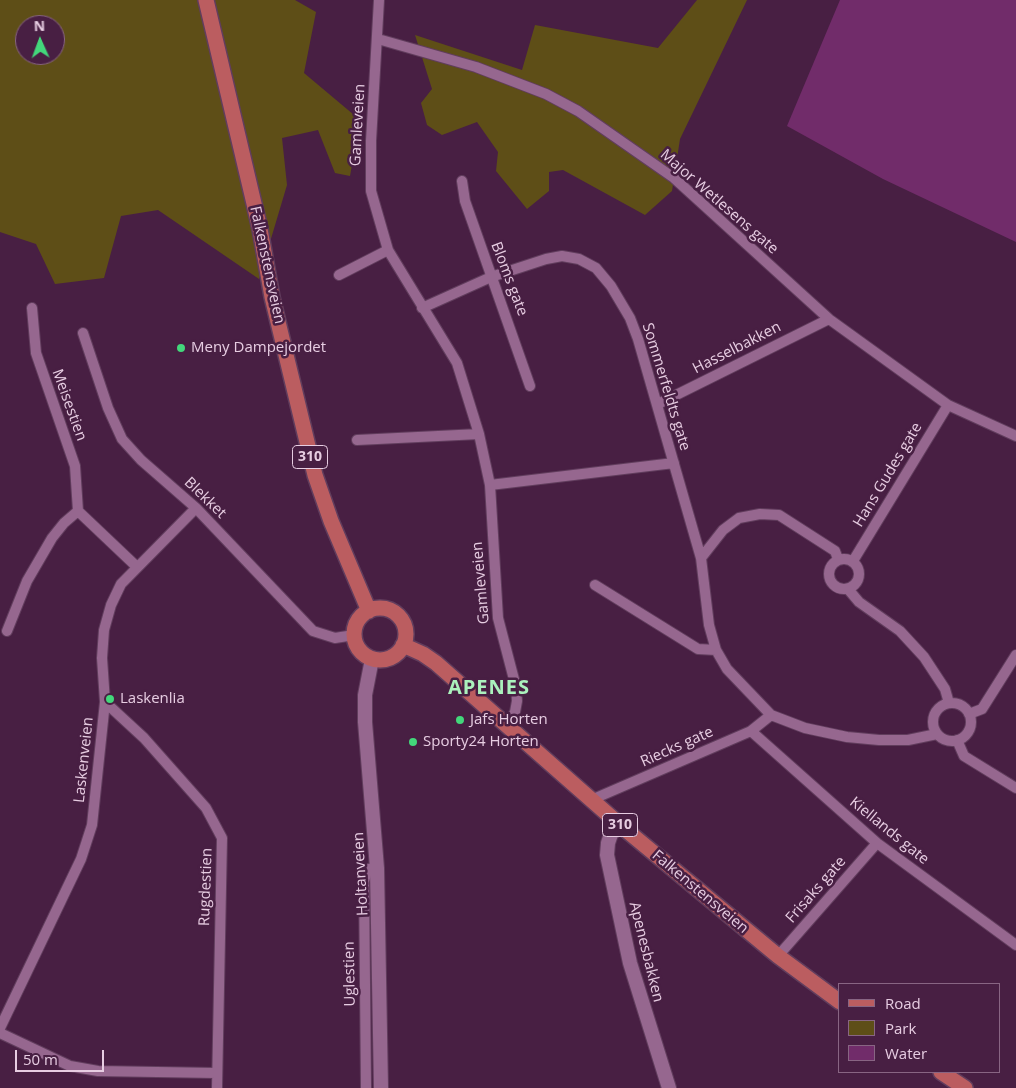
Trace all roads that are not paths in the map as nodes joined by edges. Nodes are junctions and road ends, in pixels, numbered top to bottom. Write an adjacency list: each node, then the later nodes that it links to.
1 (206, 0): 28 (main road, Falkenstensveien / 310)
2 (379, 0): 3 (street, Gamleveien)
3 (378, 39): 5 (street, Gamleveien); 10 (street, Major Wetlesens gate)
4 (462, 181): 7 (street, Bloms gate)
5 (388, 250): 6 (street); 9 (street, Gamleveien)
6 (339, 275)
7 (491, 276): 9 (street, Sommerfeldts gate); 12 (street, Bloms gate); 13 (street, Sommerfeldts gate)
8 (32, 308): 21 (street, Meisestien)
9 (422, 308): 15 (street, Gamleveien)
10 (829, 319): 13 (street, Hasselbakken); 14 (street, Major Wetlesens gate)
11 (83, 333): 20 (street, Blekket)
12 (530, 386)
13 (658, 404): 18 (street, Sommerfeldts gate)
14 (948, 405): 16 (street, Major Wetlesens gate); 24 (street, Hans Gudes gate)
15 (479, 434): 17 (street); 19 (street, Gamleveien)
16 (1016, 436)
17 (357, 440)
18 (674, 463): 19 (street); 22 (street, Sommerfeldts gate)
19 (490, 485): 39 (street, Gamleveien)
20 (196, 508): 25 (street, Laskenveien); 30 (street, Blekket)
21 (78, 511): 25 (street); 29 (street)
22 (701, 558): 23 (street); 32 (street, Sommerfeldts gate)
23 (838, 559): 24 (street); 27 (street)
24 (853, 561): 27 (street)
25 (137, 567): 35 (street, Laskenveien)
26 (595, 585): 32 (street)
27 (848, 589): 36 (street)
28 (369, 611): 30 (main road); 31 (main road)
29 (7, 631)
30 (354, 635): 34 (main road)
31 (403, 645): 34 (main road); 39 (main road, Falkenstensveien / 310)
32 (716, 650): 38 (street, Sommerfeldts gate)
33 (1016, 655): 37 (street)
34 (372, 659): 47 (main road, Holtanveien)
35 (105, 702): 51 (street, Laskenveien); 53 (street, Rugdestien)
36 (949, 703): 37 (street); 41 (street)
37 (969, 714): 42 (street)
38 (771, 715): 40 (street, Riecks gate); 41 (street)
39 (506, 725): 44 (main road, Falkenstensveien / 310)
40 (751, 731): 44 (street, Riecks gate); 46 (street, Kiellands gate)
41 (938, 734): 42 (street)
42 (957, 740): 43 (street)
43 (1016, 788)
44 (592, 800): 45 (main road, Falkenstensveien / 310)
45 (620, 825): 49 (main road, Falkenstensveien / 310); 58 (main road, Apenesbakken)
46 (877, 843): 48 (street, Kiellands gate); 49 (street, Frisaks gate)
47 (378, 868): 56 (street, Uglestien); 57 (main road, Holtanveien)
48 (1016, 945)
49 (778, 956): 50 (main road, Falkenstensveien / 310)
50 (838, 1001)
51 (0, 1028)
52 (0, 1033): 53 (street)
53 (216, 1073): 55 (street, Rugdestien)
54 (942, 1073): 59 (main road)
55 (217, 1088)
56 (366, 1088)
57 (381, 1088)
58 (669, 1088)
59 (965, 1088)

